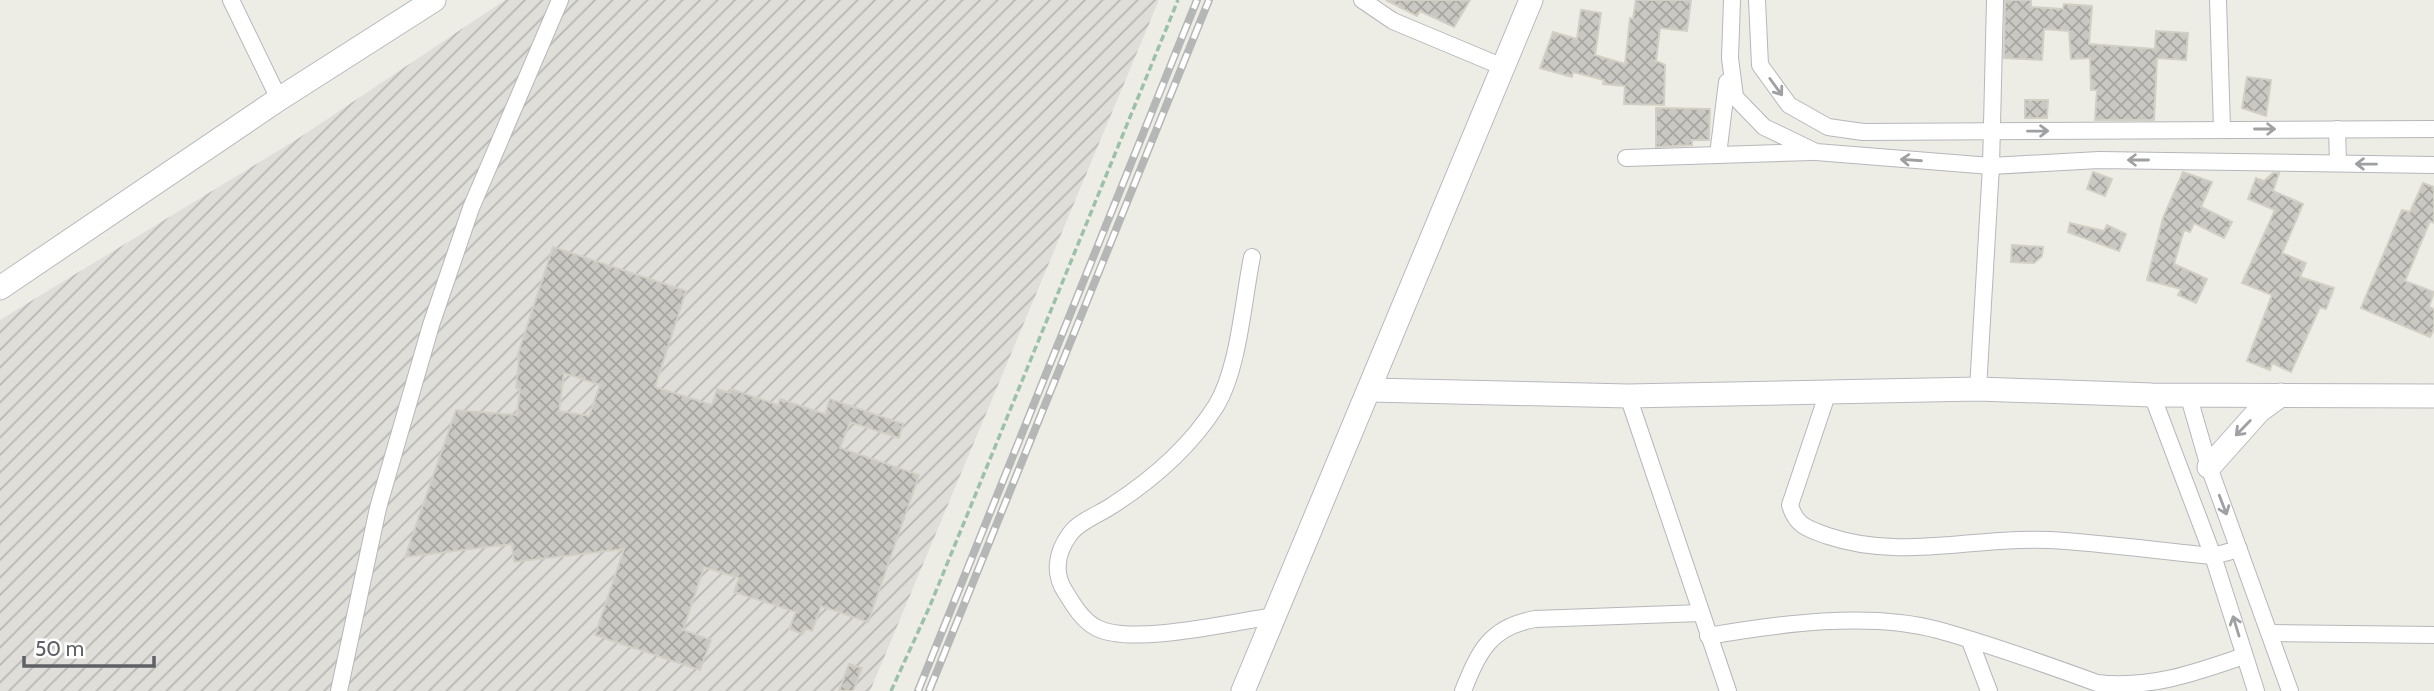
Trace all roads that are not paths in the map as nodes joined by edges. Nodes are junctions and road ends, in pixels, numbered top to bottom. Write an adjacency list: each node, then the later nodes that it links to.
1 (231, 0): 12 (street)
2 (434, 0): 12 (street)
3 (559, 0): 43 (street)
4 (1362, 0): 11 (street)
5 (1531, 0): 11 (street)
6 (1732, 0): 10 (street)
7 (1757, 0): 16 (street, one-way to 16)
8 (1995, 0): 16 (street)
9 (2218, 0): 13 (street)
10 (1730, 58): 17 (street); 18 (street)
11 (1503, 67): 26 (street)
12 (279, 99): 24 (street)
13 (2222, 128): 14 (street, one-way to 14); 16 (street, one-way to 13)
14 (2337, 129): 15 (street); 20 (street)
15 (2434, 129)
16 (1992, 131): 22 (street)
17 (1816, 152): 18 (street); 22 (street, one-way to 17)
18 (1718, 155): 19 (street)
19 (1626, 158)
20 (2338, 163): 21 (street, one-way to 20); 22 (street, one-way to 22)
21 (2434, 165)
22 (1991, 166): 25 (street)
23 (1251, 257): 37 (street)
24 (0, 288)
25 (1978, 389): 27 (street); 29 (street)
26 (1370, 390): 31 (street); 37 (street)
27 (1828, 392): 31 (street); 35 (street)
28 (2188, 394): 29 (street); 30 (street); 33 (street)
29 (2152, 395): 35 (street)
30 (2281, 395): 32 (street); 33 (street, one-way to 33)
31 (1628, 396): 36 (street)
32 (2434, 396)
33 (2208, 467): 34 (street, one-way to 34)
34 (2239, 549): 35 (street); 38 (street)
35 (2213, 556): 42 (street, one-way to 35)
36 (1701, 613): 40 (street); 45 (street)
37 (1275, 616): 44 (street)
38 (2271, 633): 39 (street); 49 (street)
39 (2434, 635)
40 (1708, 636): 41 (street); 46 (street)
41 (1970, 641): 42 (street); 47 (street)
42 (2244, 656): 48 (street)
43 (339, 691)
44 (1243, 691)
45 (1463, 691)
46 (1728, 691)
47 (1989, 691)
48 (2256, 691)
49 (2290, 691)

